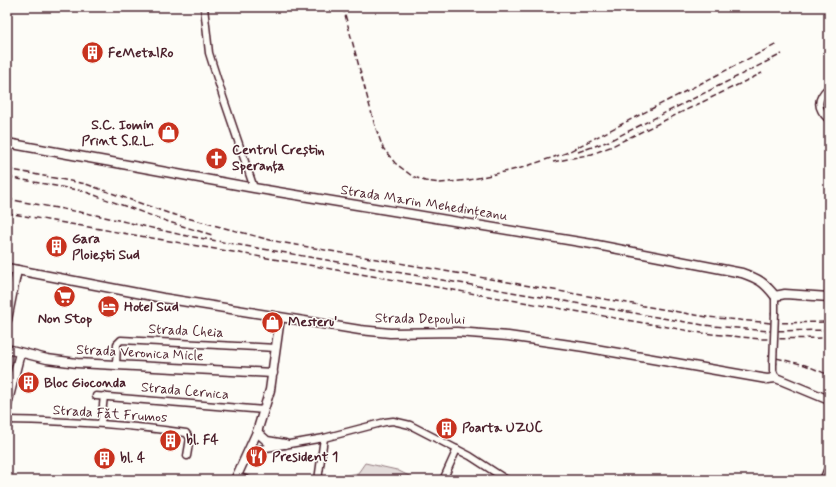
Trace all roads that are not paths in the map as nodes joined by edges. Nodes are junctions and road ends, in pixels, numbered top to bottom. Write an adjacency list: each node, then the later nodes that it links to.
1 (204, 7): 5 (street)
2 (829, 87): 3 (street)
3 (829, 120)
4 (7, 143): 5 (street, Strada Marin Mehedințeanu)
5 (254, 188): 8 (street, Strada Marin Mehedințeanu)
6 (7, 268): 7 (street, Strada Depoului)
7 (17, 270): 10 (street, Strada Depoului); 11 (street)
8 (775, 296): 9 (street); 17 (street, bridge)
9 (829, 297)
10 (280, 318): 12 (street); 17 (street, Strada Depoului)
11 (7, 320)
12 (276, 348): 15 (street, Strada Cheia); 16 (street)
13 (7, 350): 14 (street, Strada Veronica Micle)
14 (20, 353): 15 (street, Strada Veronica Micle); 21 (street)
15 (116, 365): 16 (street, Strada Veronica Micle)
16 (272, 373): 22 (street)
17 (776, 378): 20 (street, Strada Depoului)
18 (96, 396): 19 (street, Strada Cernica)
19 (104, 396): 22 (street, Strada Cernica); 24 (street)
20 (829, 400)
21 (7, 405)
22 (264, 410): 25 (street)
23 (7, 420): 24 (street, Strada Făt Frumos)
24 (101, 423): 30 (street, Strada Făt Frumos)
25 (257, 432): 27 (street); 29 (street)
26 (324, 438): 27 (street); 28 (street); 34 (street)
27 (285, 444): 29 (street)
28 (457, 449): 35 (street); 36 (street)
29 (249, 451): 32 (street)
30 (187, 456)
31 (829, 466): 37 (street)
32 (236, 478): 33 (street)
33 (248, 480)
34 (318, 480)
35 (443, 480)
36 (507, 480)
37 (823, 480)

